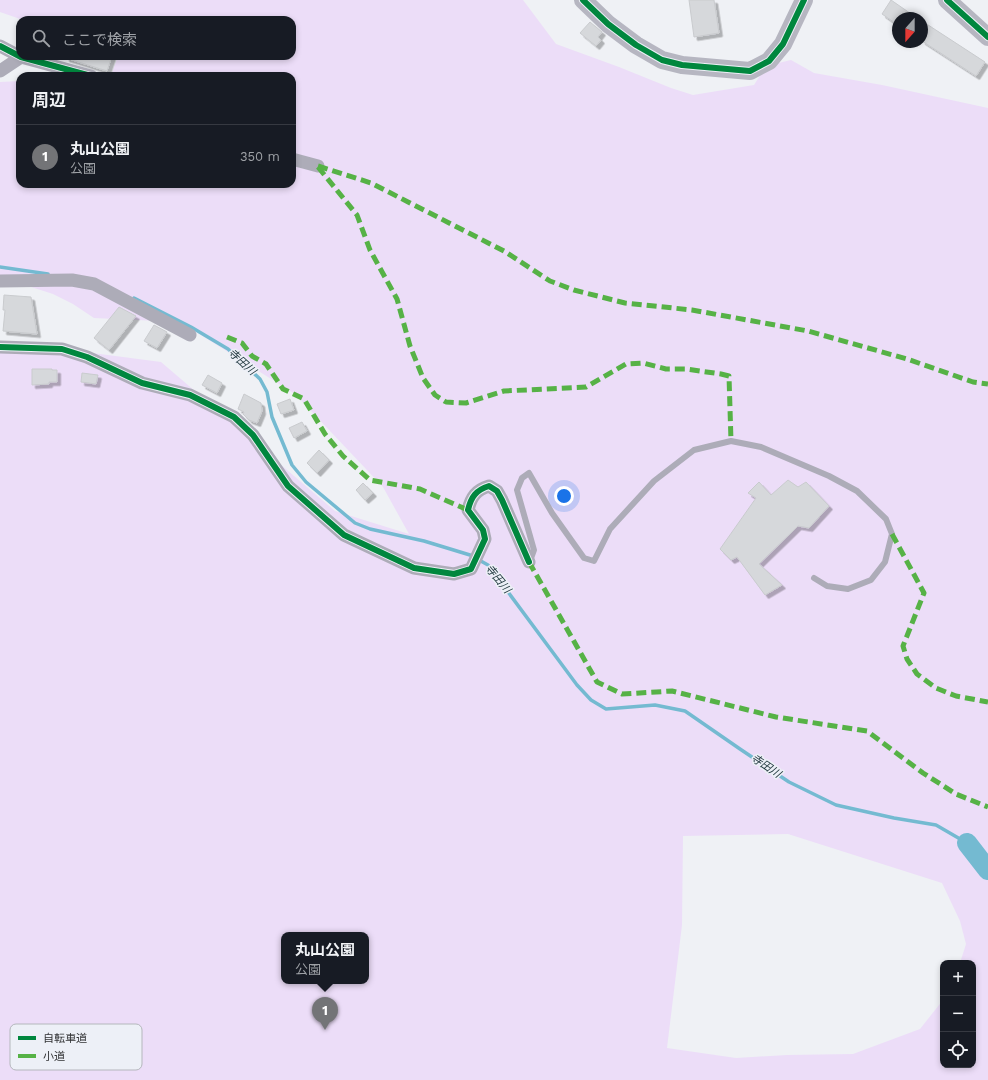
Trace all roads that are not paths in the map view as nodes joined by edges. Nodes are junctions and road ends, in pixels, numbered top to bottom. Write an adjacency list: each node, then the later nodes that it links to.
1 (583, 0): 2 (street)
2 (804, 0)
3 (947, 0): 4 (street)
4 (988, 38)
5 (0, 46): 6 (street)
6 (16, 54)
7 (16, 60): 9 (street)
8 (32, 60): 10 (street)
9 (0, 71)
10 (76, 72)
11 (296, 160): 12 (street)
12 (318, 166)
13 (0, 281): 14 (street)
14 (190, 335)
15 (0, 347): 16 (street)
16 (529, 562): 17 (lane)
17 (814, 578)

